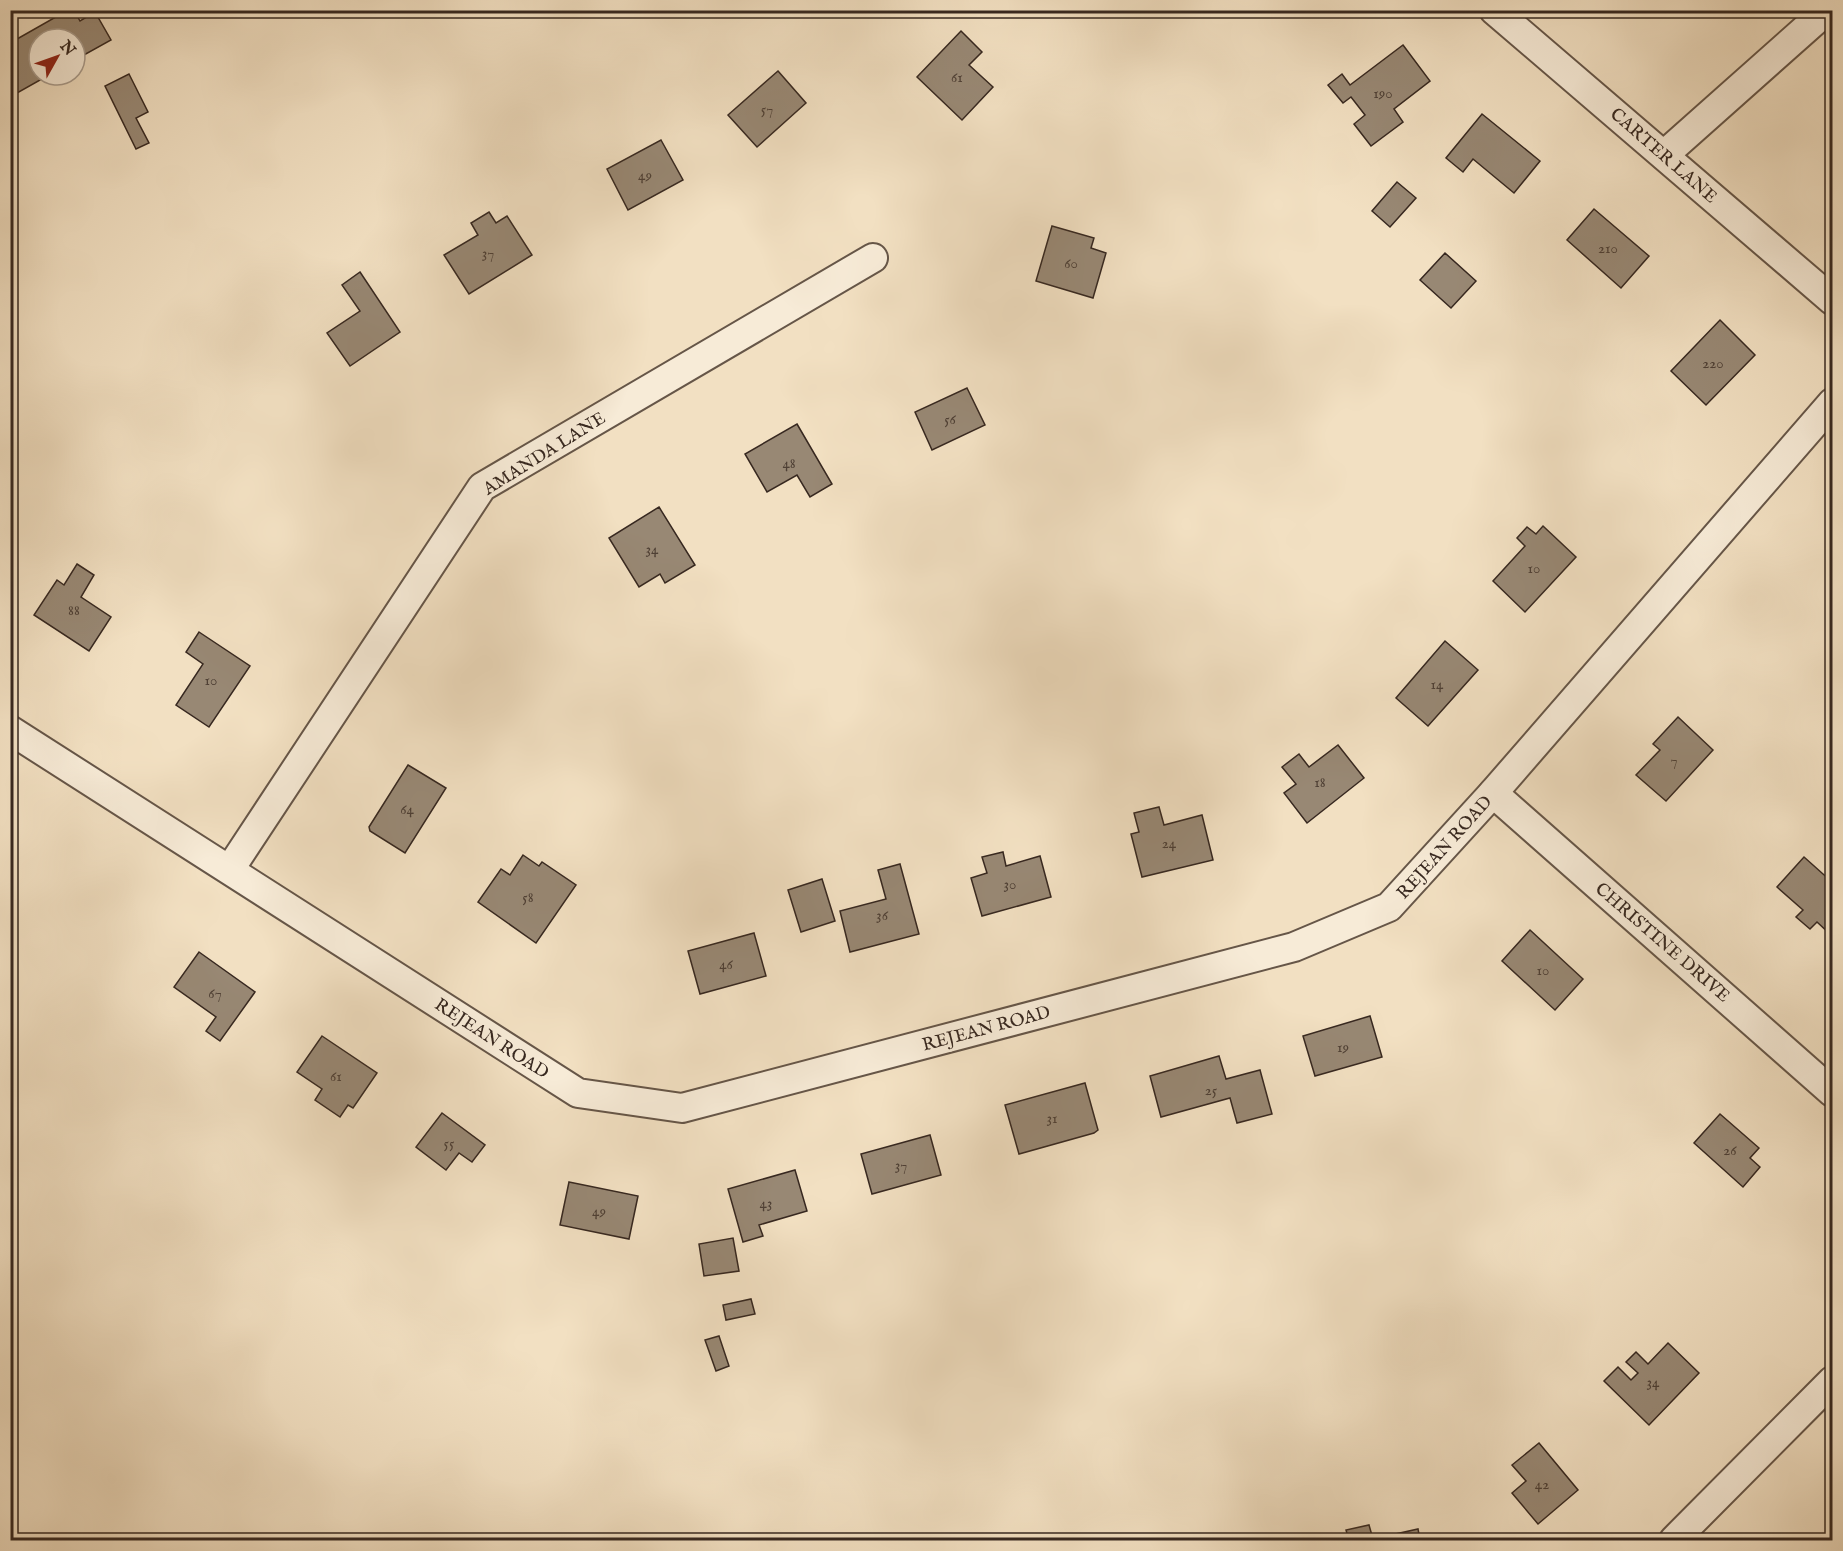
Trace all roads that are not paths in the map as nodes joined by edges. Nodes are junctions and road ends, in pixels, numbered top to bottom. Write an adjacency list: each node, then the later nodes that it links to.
1 (1494, 10): 3 (street, CARTER LANE)
2 (1827, 10): 3 (street)
3 (1664, 155): 5 (street, CARTER LANE)
4 (873, 258): 9 (street, AMANDA LANE)
5 (1833, 300)
6 (1833, 403): 8 (street, REJEAN ROAD)
7 (10, 730): 9 (street, REJEAN ROAD)
8 (1493, 793): 9 (street, REJEAN ROAD); 10 (street, CHRISTINE DRIVE)
9 (230, 869)
10 (1833, 1092)
11 (1833, 1381): 12 (street)
12 (1674, 1540)

